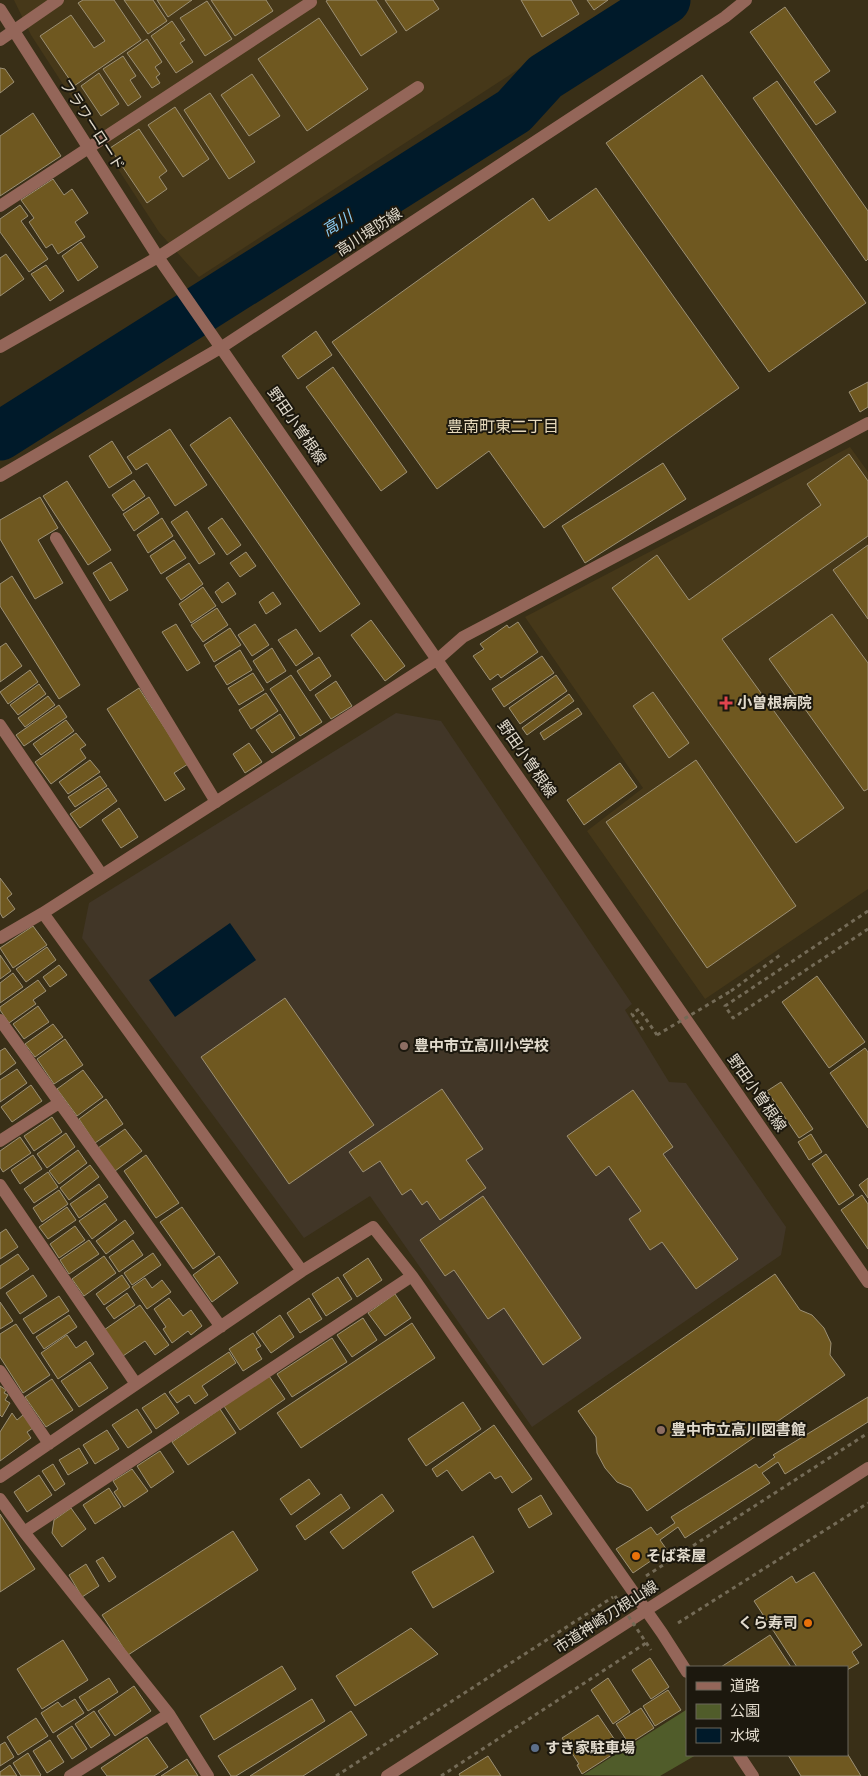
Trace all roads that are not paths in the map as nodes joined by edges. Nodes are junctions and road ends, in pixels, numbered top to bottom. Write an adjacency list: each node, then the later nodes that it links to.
1 (58, 0): 5 (street)
2 (746, 0): 12 (street, 高川堤防線)
3 (311, 2): 8 (street)
4 (0, 9): 5 (street, フラワーロード)
5 (13, 31): 6 (street); 8 (street, フラワーロード)
6 (0, 40)
7 (418, 87): 10 (street)
8 (88, 148): 9 (street); 10 (street, フラワーロード)
9 (0, 206)
10 (158, 257): 11 (street); 12 (street, 野田小曽根線)
11 (0, 347)
12 (222, 347): 14 (street, 高川堤防線); 16 (street, 野田小曽根線)
13 (868, 423): 16 (street)
14 (0, 476)
15 (56, 538): 18 (street)
16 (438, 659): 18 (street); 28 (street, 野田小曽根線)
17 (0, 725): 19 (street)
18 (216, 802): 19 (street)
19 (102, 875): 20 (street)
20 (43, 913): 21 (street); 26 (street)
21 (0, 938)
22 (0, 1020): 23 (street)
23 (58, 1103): 24 (street); 29 (street)
24 (0, 1141)
25 (0, 1185): 31 (street)
26 (302, 1272): 27 (street); 29 (street)
27 (412, 1276): 36 (street); 37 (street)
28 (868, 1282)
29 (221, 1326): 31 (street)
30 (0, 1371): 32 (street)
31 (136, 1384): 32 (street)
32 (49, 1444): 34 (street)
33 (868, 1468): 37 (street, 市道神崎刀根山線)
34 (0, 1477)
35 (0, 1499): 36 (street)
36 (24, 1532): 39 (street)
37 (646, 1611): 38 (street); 43 (street, 市道神崎刀根山線)
38 (686, 1671)
39 (169, 1714): 41 (street); 42 (street)
40 (740, 1756): 44 (street)
41 (70, 1776)
42 (208, 1776)
43 (387, 1776)
44 (753, 1776)

